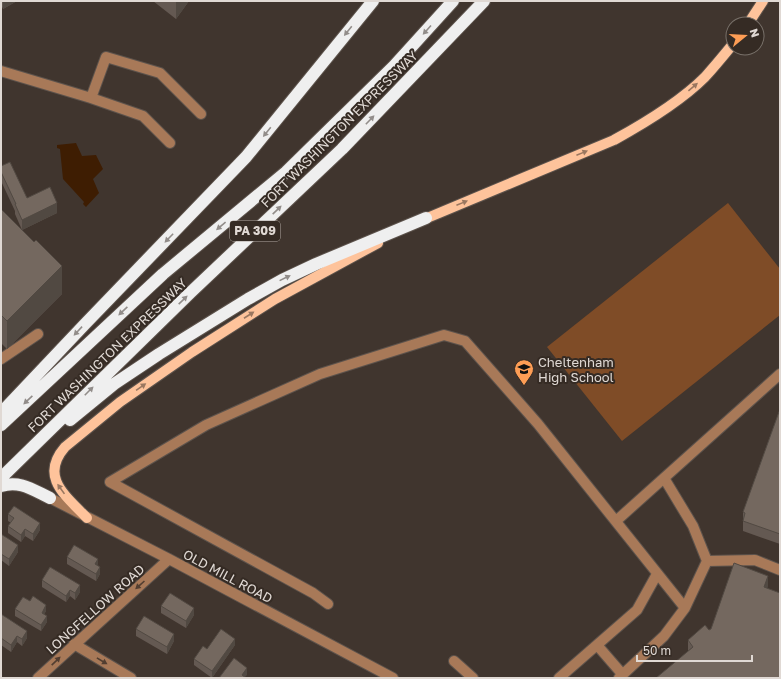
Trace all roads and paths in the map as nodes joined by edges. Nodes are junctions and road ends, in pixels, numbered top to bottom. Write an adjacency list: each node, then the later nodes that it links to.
1 (373, 1): 15 (highway, one-way to 15)
2 (453, 1): 16 (highway, FORT WASHINGTON EXPRESSWAY / PA 309, one-way to 16)
3 (484, 1): 17 (highway, FORT WASHINGTON EXPRESSWAY / PA 309, one-way to 3)
4 (763, 1): 5 (main road)
5 (753, 16)
6 (725, 53): 11 (main road, one-way to 6)
7 (1, 71): 8 (street)
8 (91, 98): 9 (street); 10 (street)
9 (200, 114)
10 (170, 143)
11 (426, 218): 17 (highway, one-way to 11); 22 (main road, one-way to 11)
12 (38, 334): 13 (street)
13 (1, 359)
14 (780, 374): 19 (street)
15 (1, 414)
16 (1, 425)
17 (22, 458): 18 (highway, PA 309)
18 (1, 478)
19 (664, 478): 23 (street); 25 (street)
20 (1, 486): 21 (highway)
21 (50, 498): 22 (street, OLD MILL ROAD)
22 (87, 518): 24 (street, OLD MILL ROAD)
23 (616, 521): 27 (street); 28 (street)
24 (169, 559): 30 (street, LONGFELLOW ROAD, one-way to 30); 36 (street, OLD MILL ROAD)
25 (707, 561): 26 (street); 29 (street)
26 (780, 570)
27 (658, 574): 29 (street); 31 (street)
28 (328, 604)
29 (685, 608): 33 (street)
30 (74, 644): 34 (street, LONGFELLOW ROAD, one-way to 30); 35 (street, one-way to 35)
31 (596, 645): 33 (street); 38 (street)
32 (454, 661): 37 (street)
33 (621, 676)
34 (38, 678)
35 (131, 678)
36 (393, 678)
37 (473, 678)
38 (559, 678)

